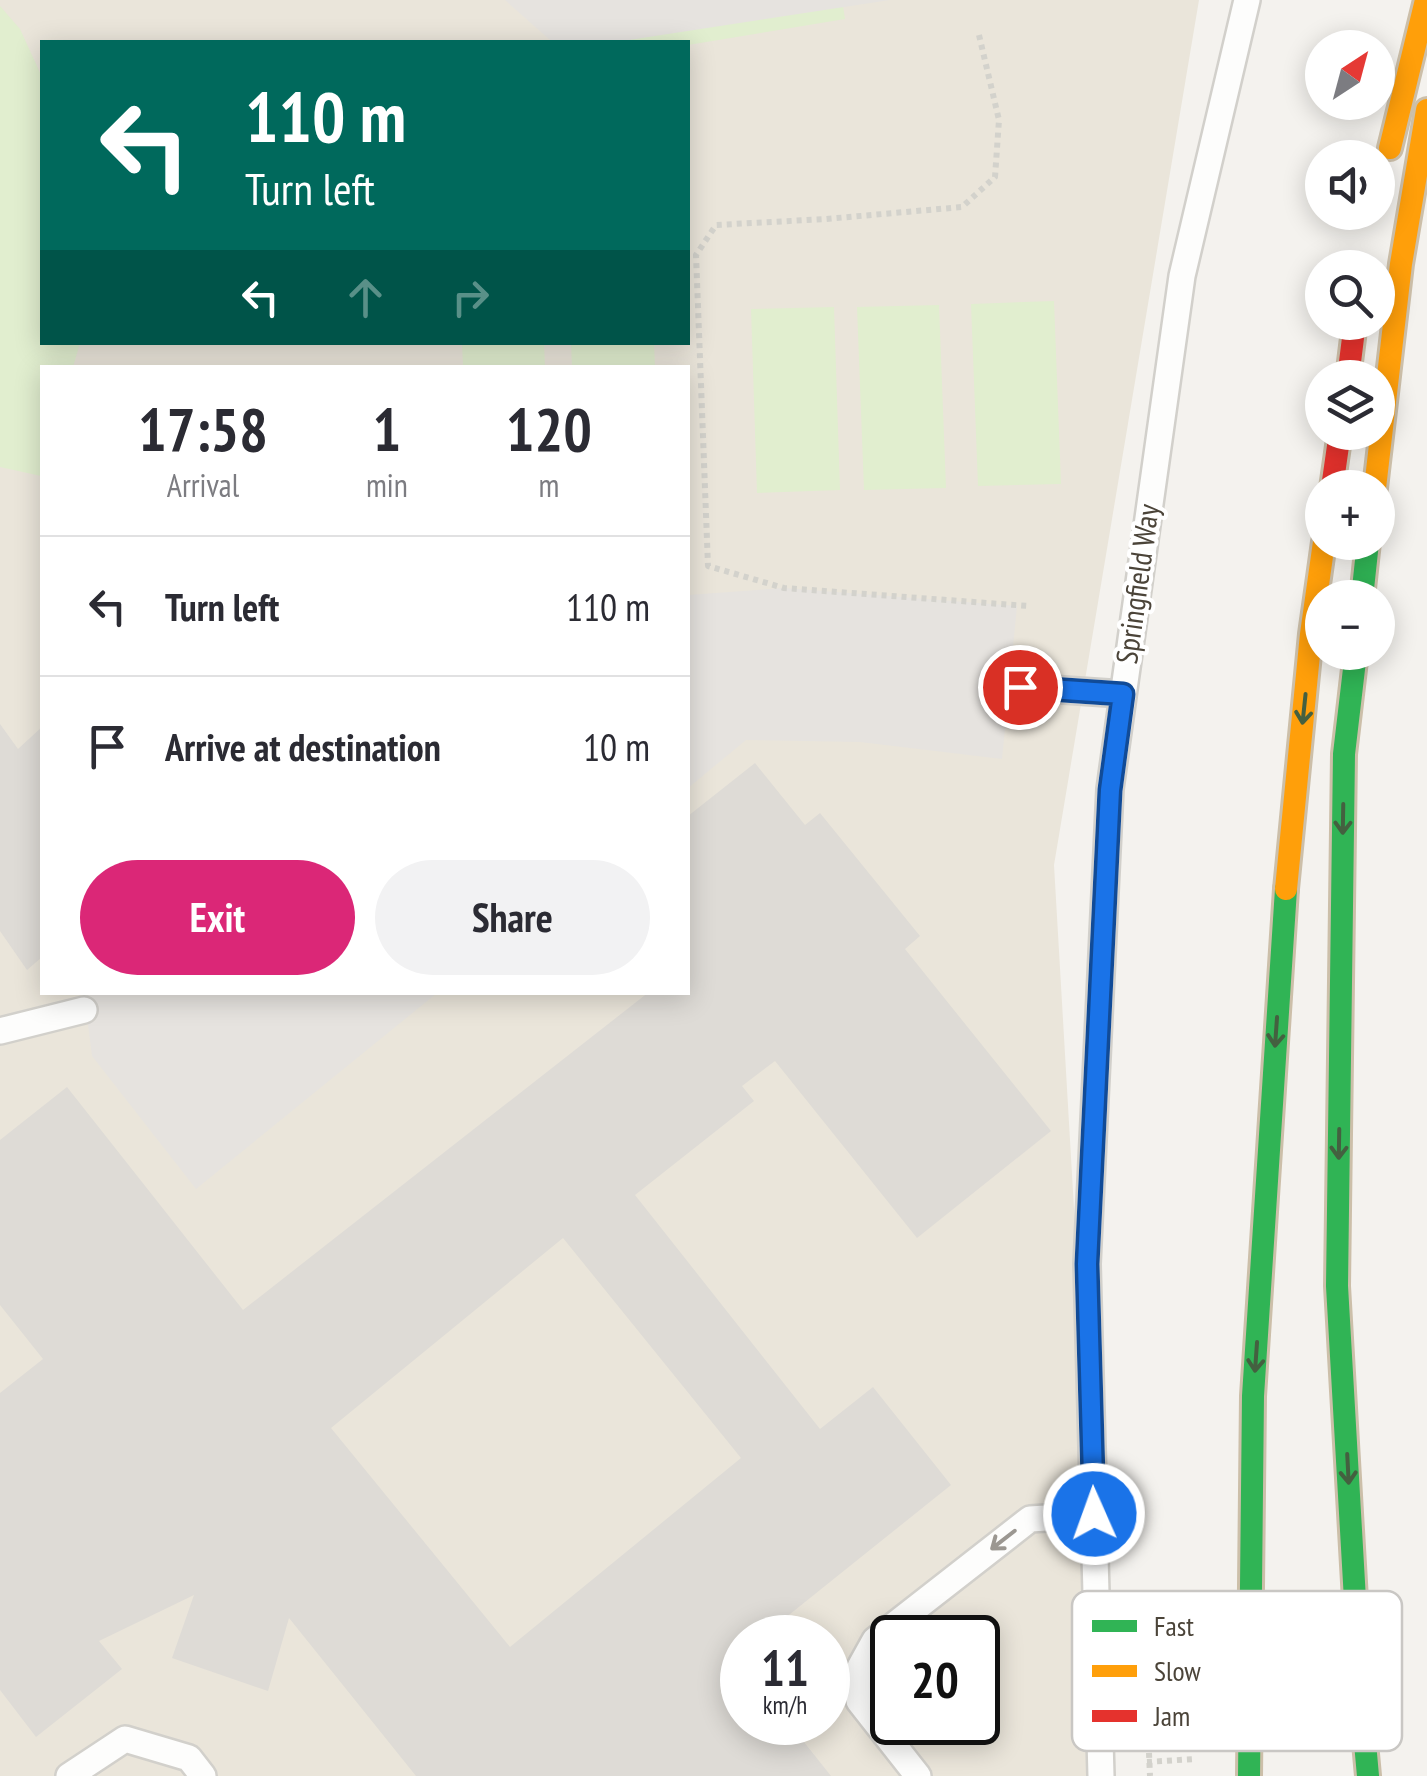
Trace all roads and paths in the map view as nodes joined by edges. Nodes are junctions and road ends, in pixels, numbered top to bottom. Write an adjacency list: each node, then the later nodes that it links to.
1 (1247, 0): 11 (lane, Springfield Way)
2 (1426, 0): 5 (highway)
3 (979, 35): 8 (path)
4 (1427, 110): 6 (highway)
5 (1391, 140)
6 (1377, 470)
7 (1321, 560): 16 (highway, one-way to 16)
8 (1028, 606)
9 (1354, 670): 17 (highway, one-way to 17)
10 (1020, 687): 11 (lane)
11 (1123, 694): 14 (lane, Springfield Way)
12 (84, 1010): 13 (lane)
13 (0, 1031)
14 (1094, 1514): 15 (lane, Springfield Way); 26 (lane, one-way to 26)
15 (1096, 1591)
16 (1251, 1591)
17 (1355, 1591)
18 (1100, 1751): 27 (lane, Springfield Way)
19 (1149, 1751): 23 (path)
20 (1249, 1751): 29 (highway, one-way to 29)
21 (1366, 1751): 30 (highway, one-way to 30)
22 (1199, 1759): 23 (path)
23 (1149, 1762): 28 (path)
24 (70, 1776): 25 (lane)
25 (202, 1776)
26 (918, 1776)
27 (1101, 1776)
28 (1150, 1776)
29 (1249, 1776)
30 (1368, 1776)

